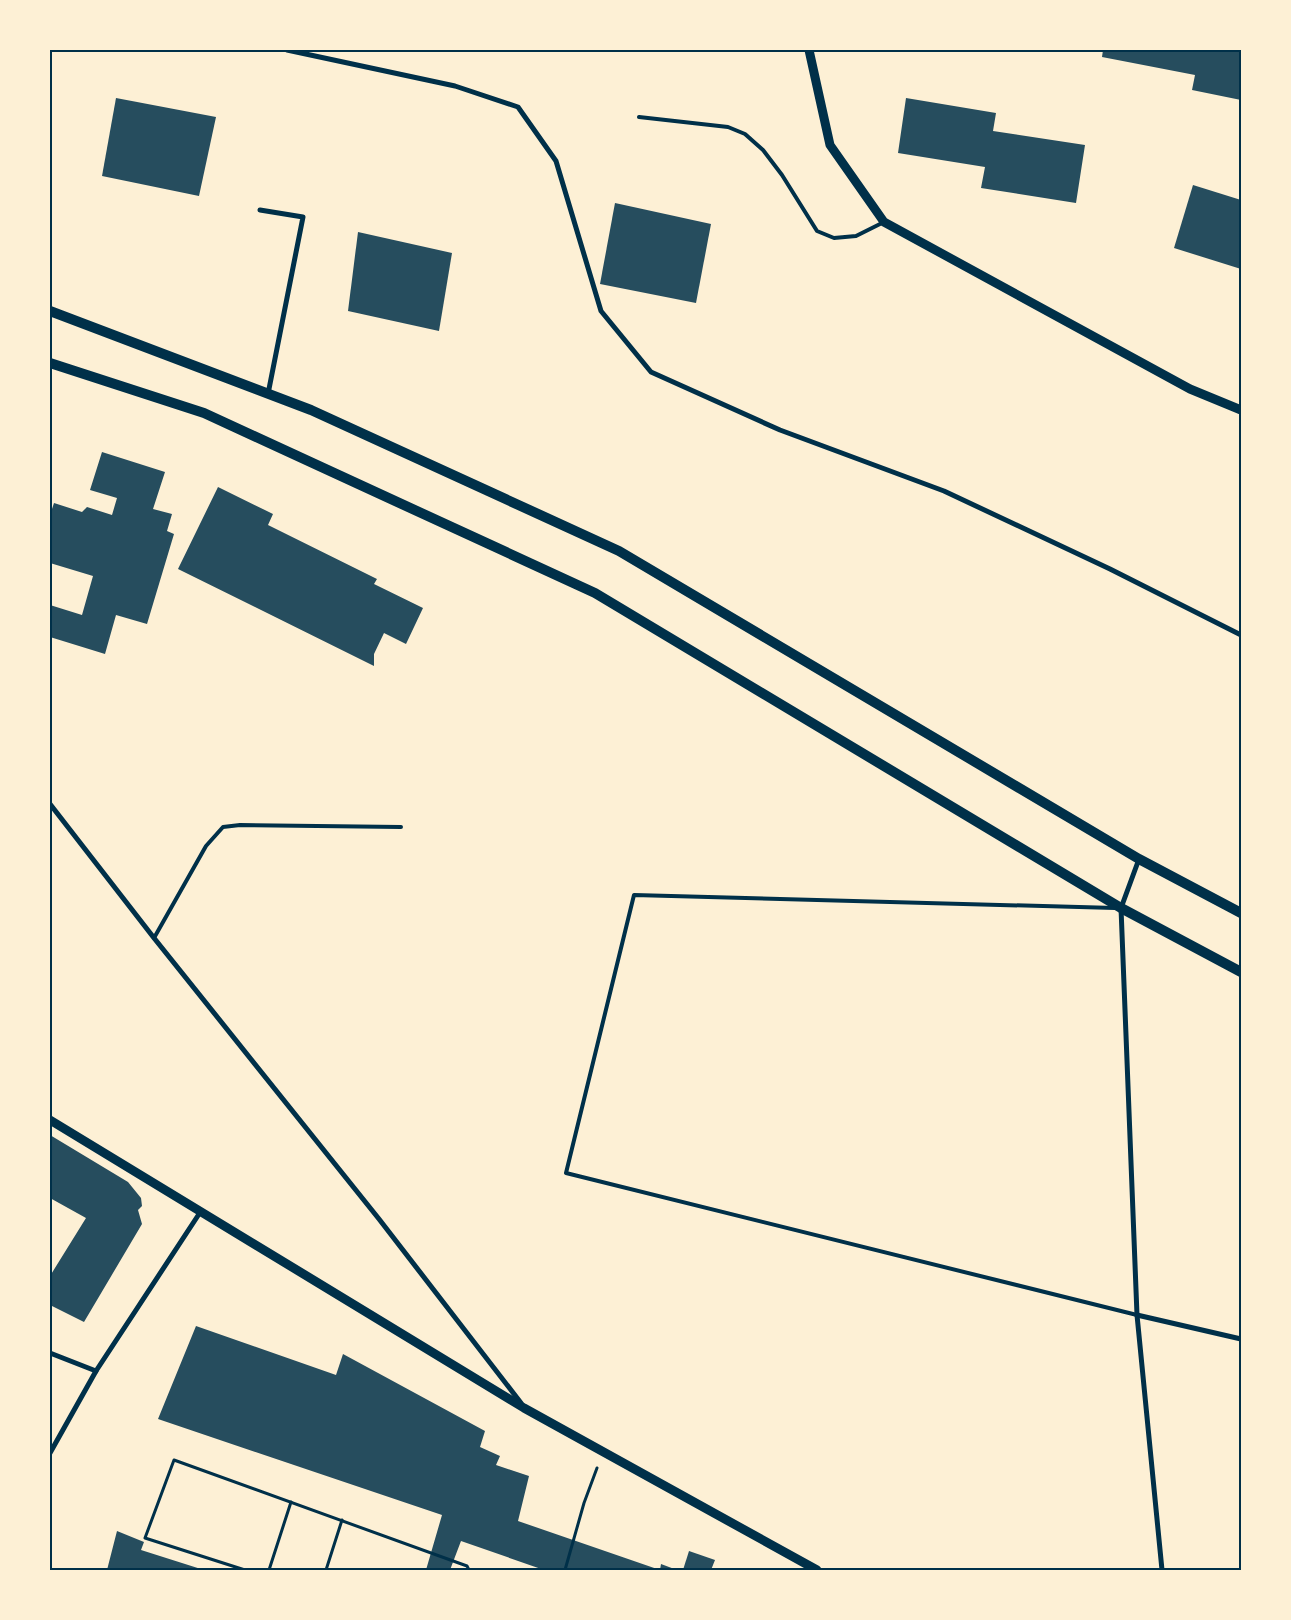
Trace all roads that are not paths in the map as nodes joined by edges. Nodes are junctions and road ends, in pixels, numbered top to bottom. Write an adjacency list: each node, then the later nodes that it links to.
1 (287, 50): 10 (street)
2 (809, 50): 5 (street)
3 (639, 117): 5 (lane)
4 (260, 210): 8 (street)
5 (884, 222): 9 (street)
6 (50, 311): 8 (main road)
7 (50, 363): 14 (main road)
8 (268, 394): 13 (main road)
9 (1241, 410)
10 (1241, 635)
11 (50, 804): 16 (street)
12 (401, 827): 16 (lane)
13 (1139, 859): 14 (street); 15 (main road)
14 (1121, 908): 17 (main road); 20 (street); 20 (lane)
15 (1241, 913)
16 (154, 938): 24 (street)
17 (1241, 972)
18 (50, 1120): 19 (street)
19 (201, 1210): 23 (street); 24 (street)
20 (1137, 1315): 21 (street); 27 (street)
21 (1241, 1339)
22 (50, 1353): 23 (street)
23 (96, 1371): 25 (street)
24 (524, 1408): 26 (street)
25 (50, 1453)
26 (817, 1570)
27 (1162, 1570)

